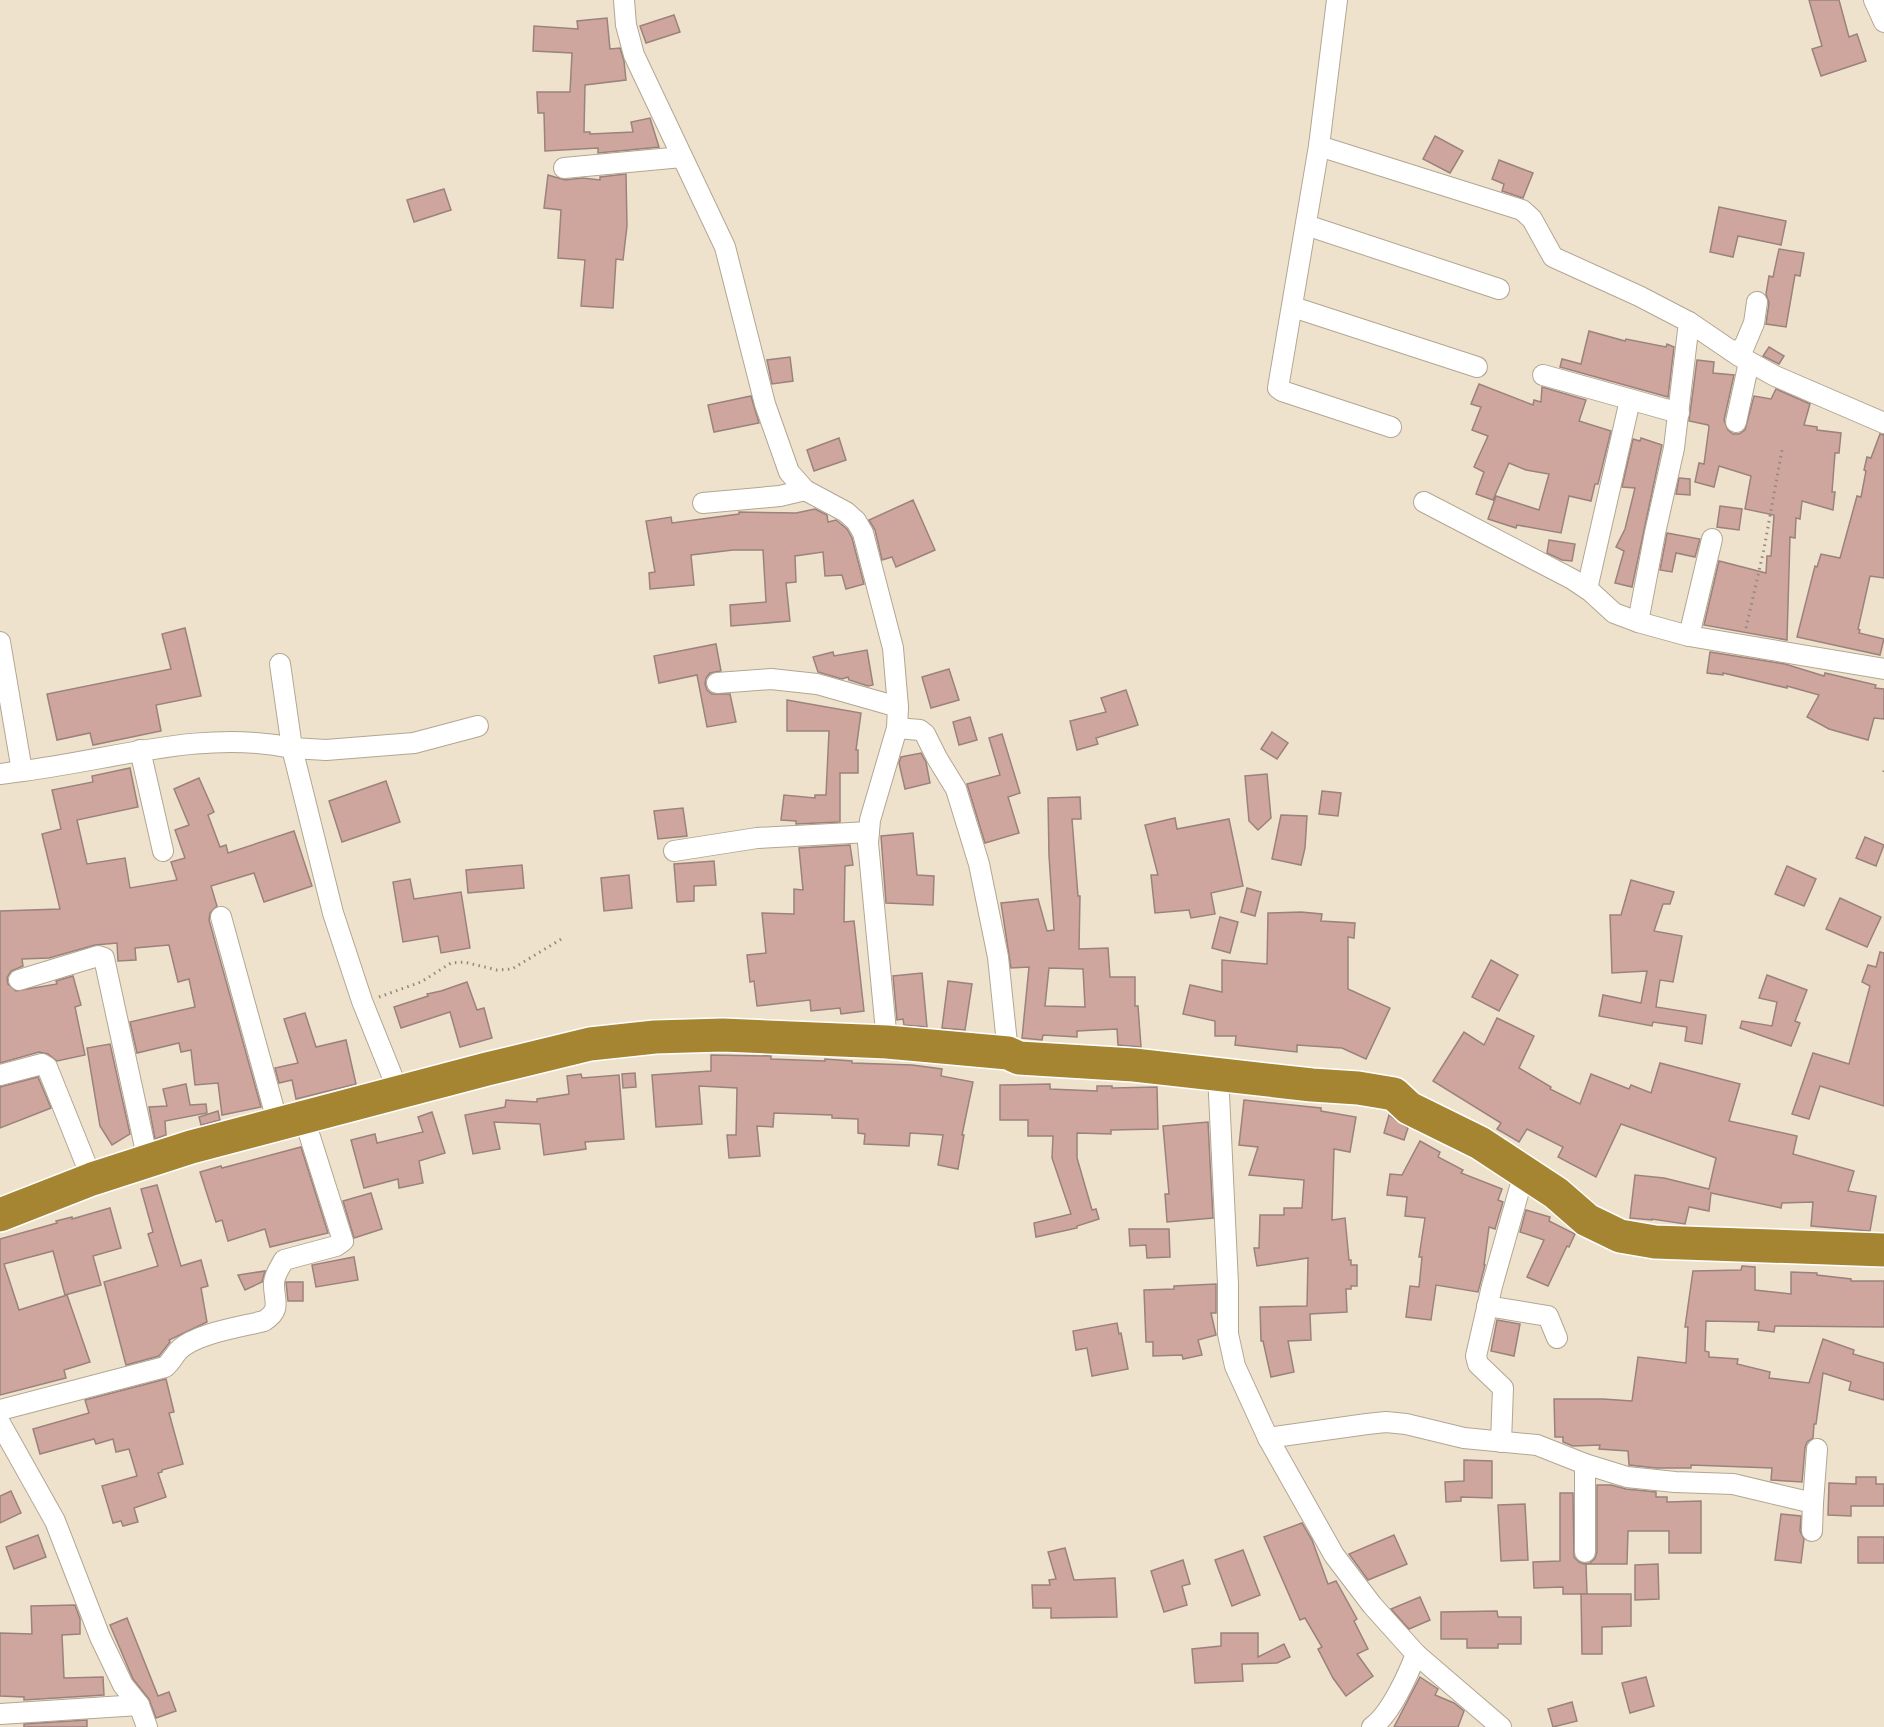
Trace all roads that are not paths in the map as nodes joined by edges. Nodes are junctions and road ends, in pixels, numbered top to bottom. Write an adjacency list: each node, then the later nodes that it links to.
1 (624, 0): 6 (street)
2 (1337, 0): 5 (street)
3 (1874, 0): 4 (street)
4 (1884, 22)
5 (1319, 146): 8 (street); 12 (street)
6 (682, 157): 7 (street); 22 (street)
7 (564, 168)
8 (1306, 225): 9 (street); 11 (street)
9 (1499, 289)
10 (1757, 302): 13 (street)
11 (1293, 307): 15 (street); 21 (street)
12 (1689, 322): 13 (street); 18 (street)
13 (1732, 351): 14 (street)
14 (1749, 362): 19 (street); 20 (street)
15 (1477, 367)
16 (1543, 375): 17 (street)
17 (1630, 400): 18 (street); 26 (street)
18 (1678, 413): 27 (street)
19 (1736, 422)
20 (1884, 423)
21 (1391, 427)
22 (805, 490): 24 (street); 33 (street)
23 (1424, 502): 26 (street)
24 (703, 503)
25 (1712, 539): 28 (street)
26 (1587, 589): 27 (street)
27 (1638, 622): 28 (street)
28 (1689, 636): 31 (street)
29 (0, 642): 38 (street)
30 (280, 664): 36 (street)
31 (1884, 669)
32 (717, 683): 33 (street)
33 (898, 706): 35 (street)
34 (478, 726): 36 (street)
35 (897, 729): 40 (street); 46 (street)
36 (292, 748): 37 (street); 49 (street)
37 (140, 750): 38 (street); 41 (street)
38 (22, 771): 39 (street)
39 (0, 774)
40 (869, 832): 42 (street); 45 (street)
41 (163, 851)
42 (674, 851)
43 (221, 916): 50 (street)
44 (19, 980): 51 (street)
45 (887, 1042): 46 (highway); 49 (highway)
46 (1008, 1053): 47 (highway)
47 (1218, 1073): 52 (highway); 60 (street)
48 (0, 1075): 53 (street)
49 (399, 1093): 50 (highway)
50 (291, 1121): 51 (highway); 58 (street)
51 (148, 1161): 53 (highway)
52 (1524, 1173): 55 (highway); 56 (street)
53 (92, 1179): 54 (highway)
54 (0, 1215)
55 (1884, 1250)
56 (1487, 1306): 57 (street); 61 (street)
57 (1557, 1338)
58 (0, 1410)
59 (0, 1423): 68 (street)
60 (1268, 1438): 61 (street); 67 (street)
61 (1501, 1442): 63 (street)
62 (1817, 1449): 64 (street)
63 (1585, 1464): 64 (street); 66 (street)
64 (1813, 1503): 65 (street)
65 (1812, 1531)
66 (1585, 1552)
67 (1416, 1654): 71 (street); 72 (street)
68 (139, 1705): 69 (street); 70 (street)
69 (0, 1714)
70 (147, 1727)
71 (1371, 1727)
72 (1501, 1727)

